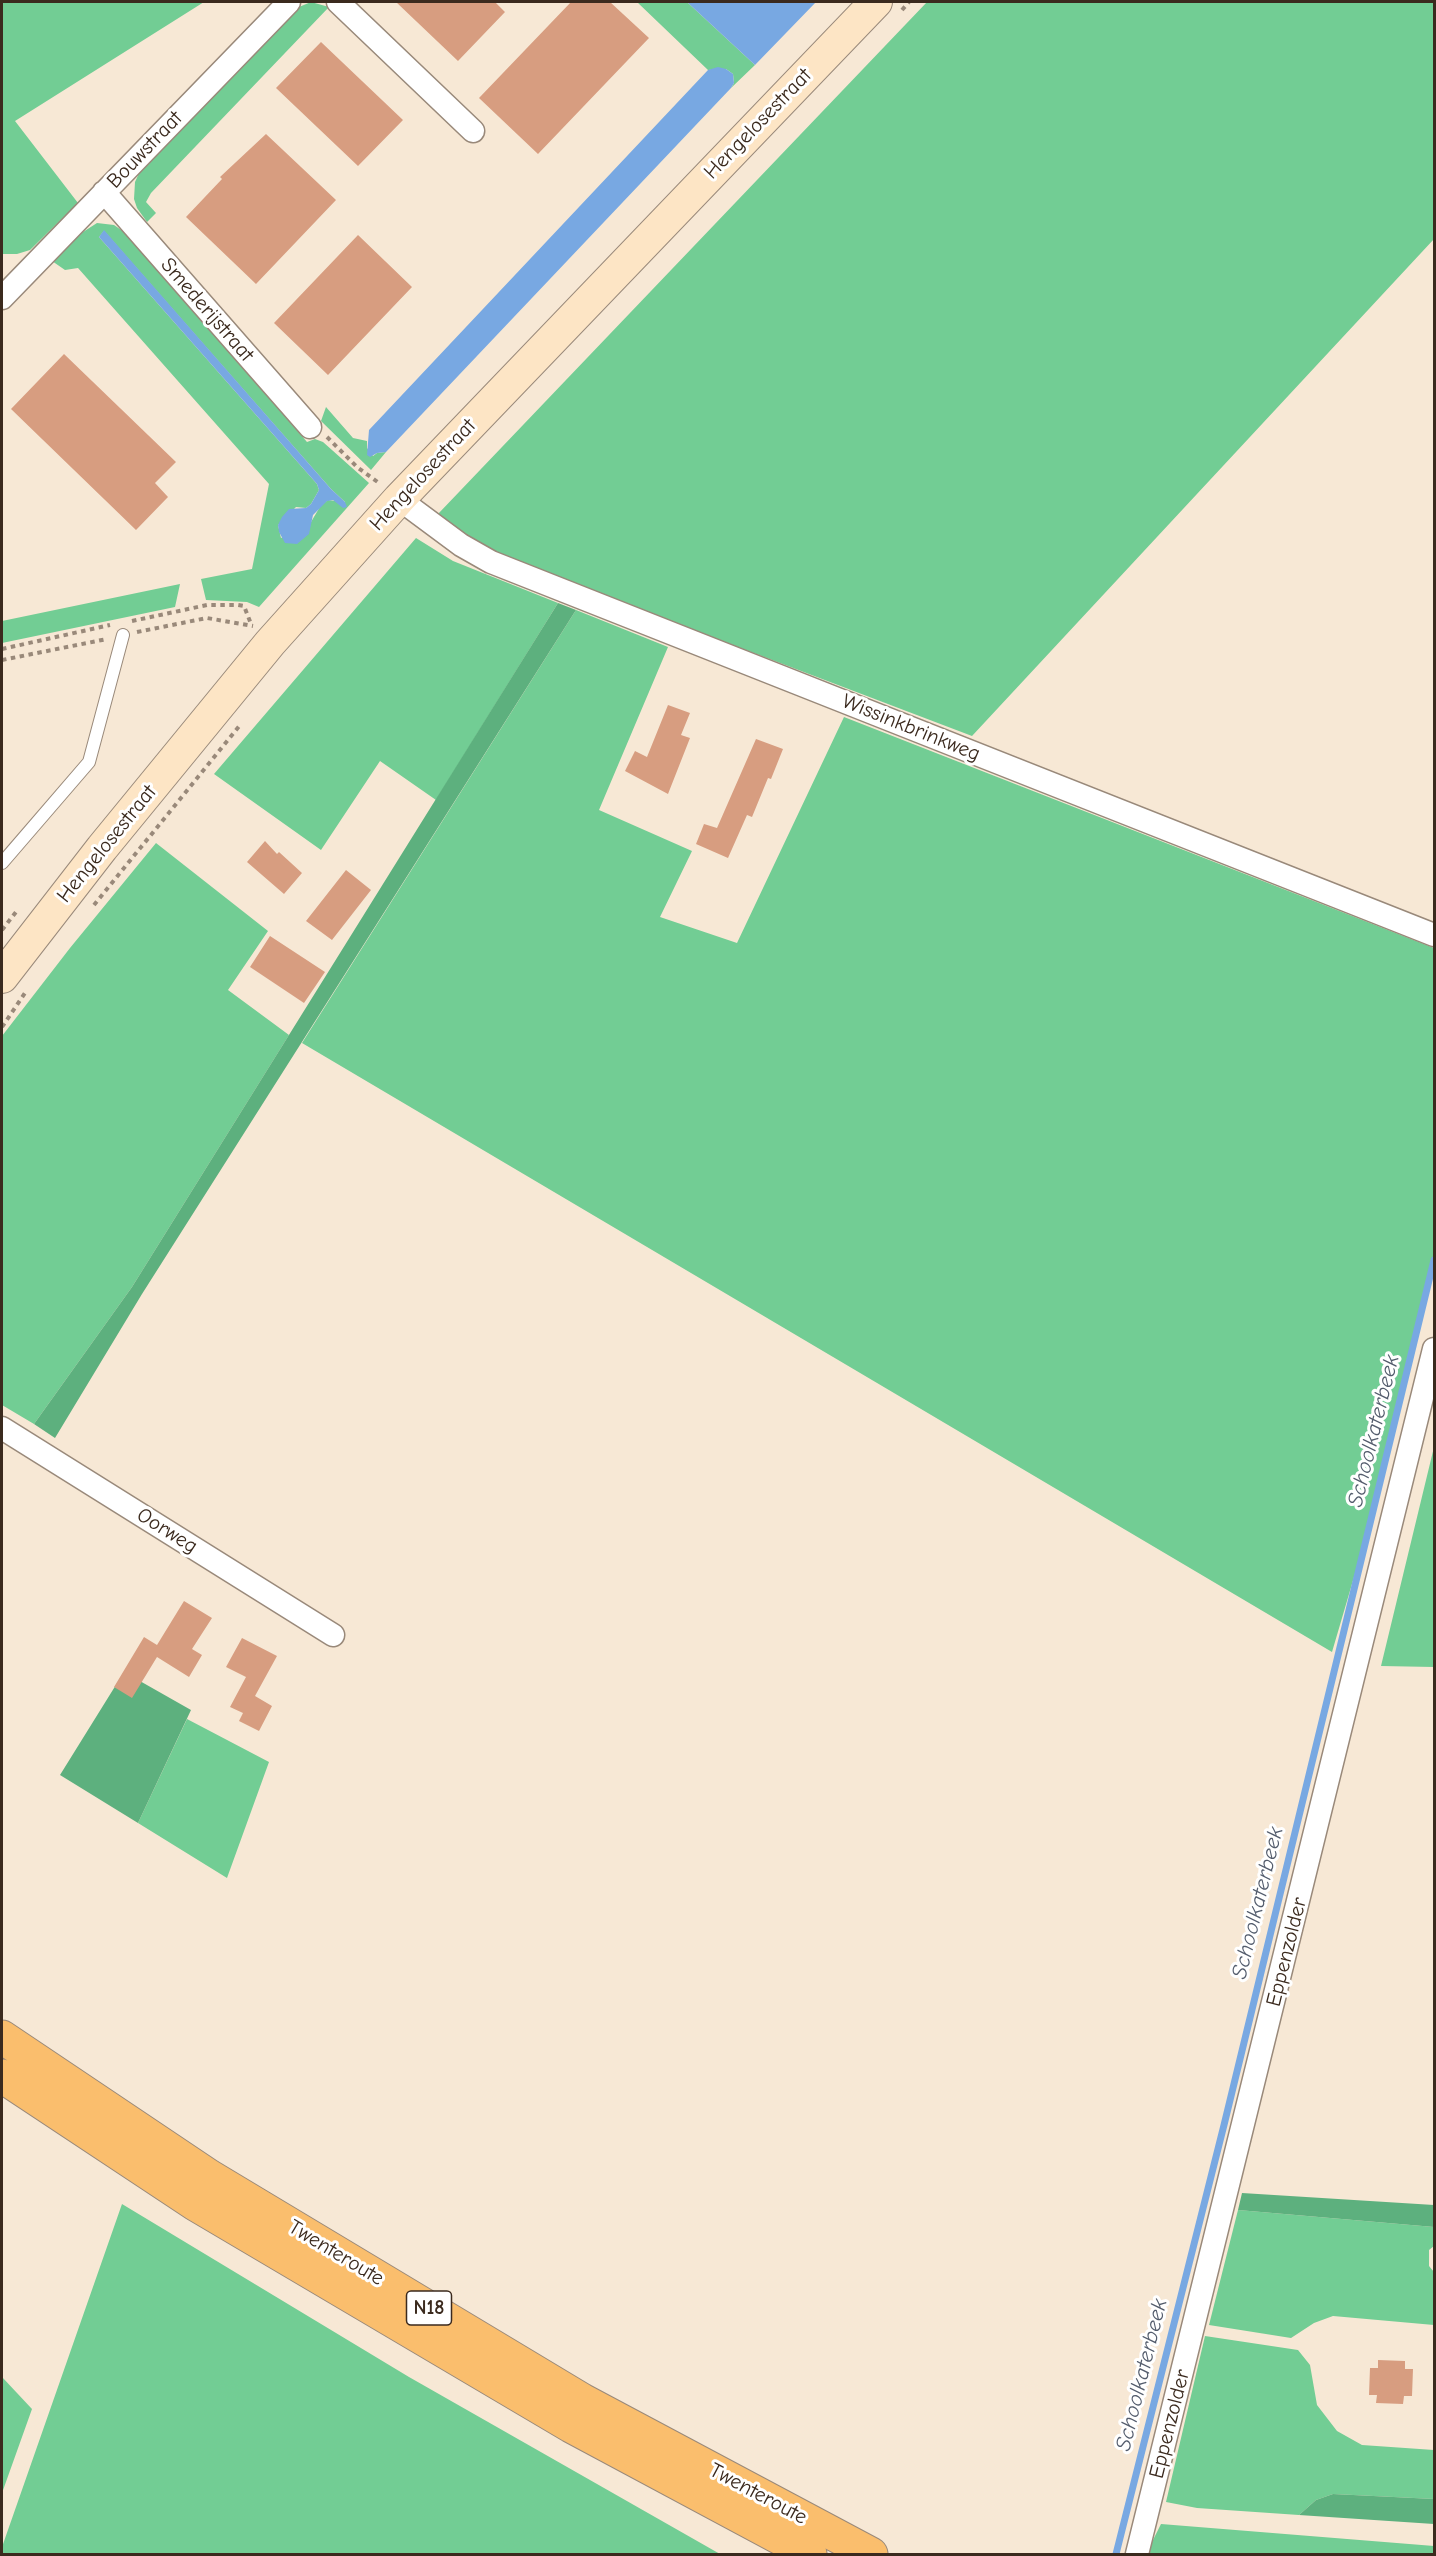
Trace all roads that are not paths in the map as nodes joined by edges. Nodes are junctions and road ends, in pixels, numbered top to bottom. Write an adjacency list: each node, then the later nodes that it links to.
1 (289, 2): 5 (street, Bouwstraat)
2 (338, 2): 4 (street)
3 (876, 2): 8 (main road, Hengelosestraat)
4 (473, 131)
5 (104, 192): 6 (street, Bouwstraat); 7 (street, Smederijstraat)
6 (5, 287)
7 (310, 427)
8 (389, 491): 11 (street, Wissinkbrinkweg); 12 (main road, Hengelosestraat)
9 (123, 635): 10 (lane)
10 (2, 863)
11 (1434, 935)
12 (2, 977)
13 (1434, 1349): 20 (street, Eppenzolder)
14 (2, 1428): 15 (street, Oorweg)
15 (333, 1635)
16 (2, 2037): 19 (highway, Twenteroute / N18)
17 (2, 2076): 18 (highway, Twenteroute / N18)
18 (810, 2554)
19 (871, 2554)
20 (1137, 2554)

